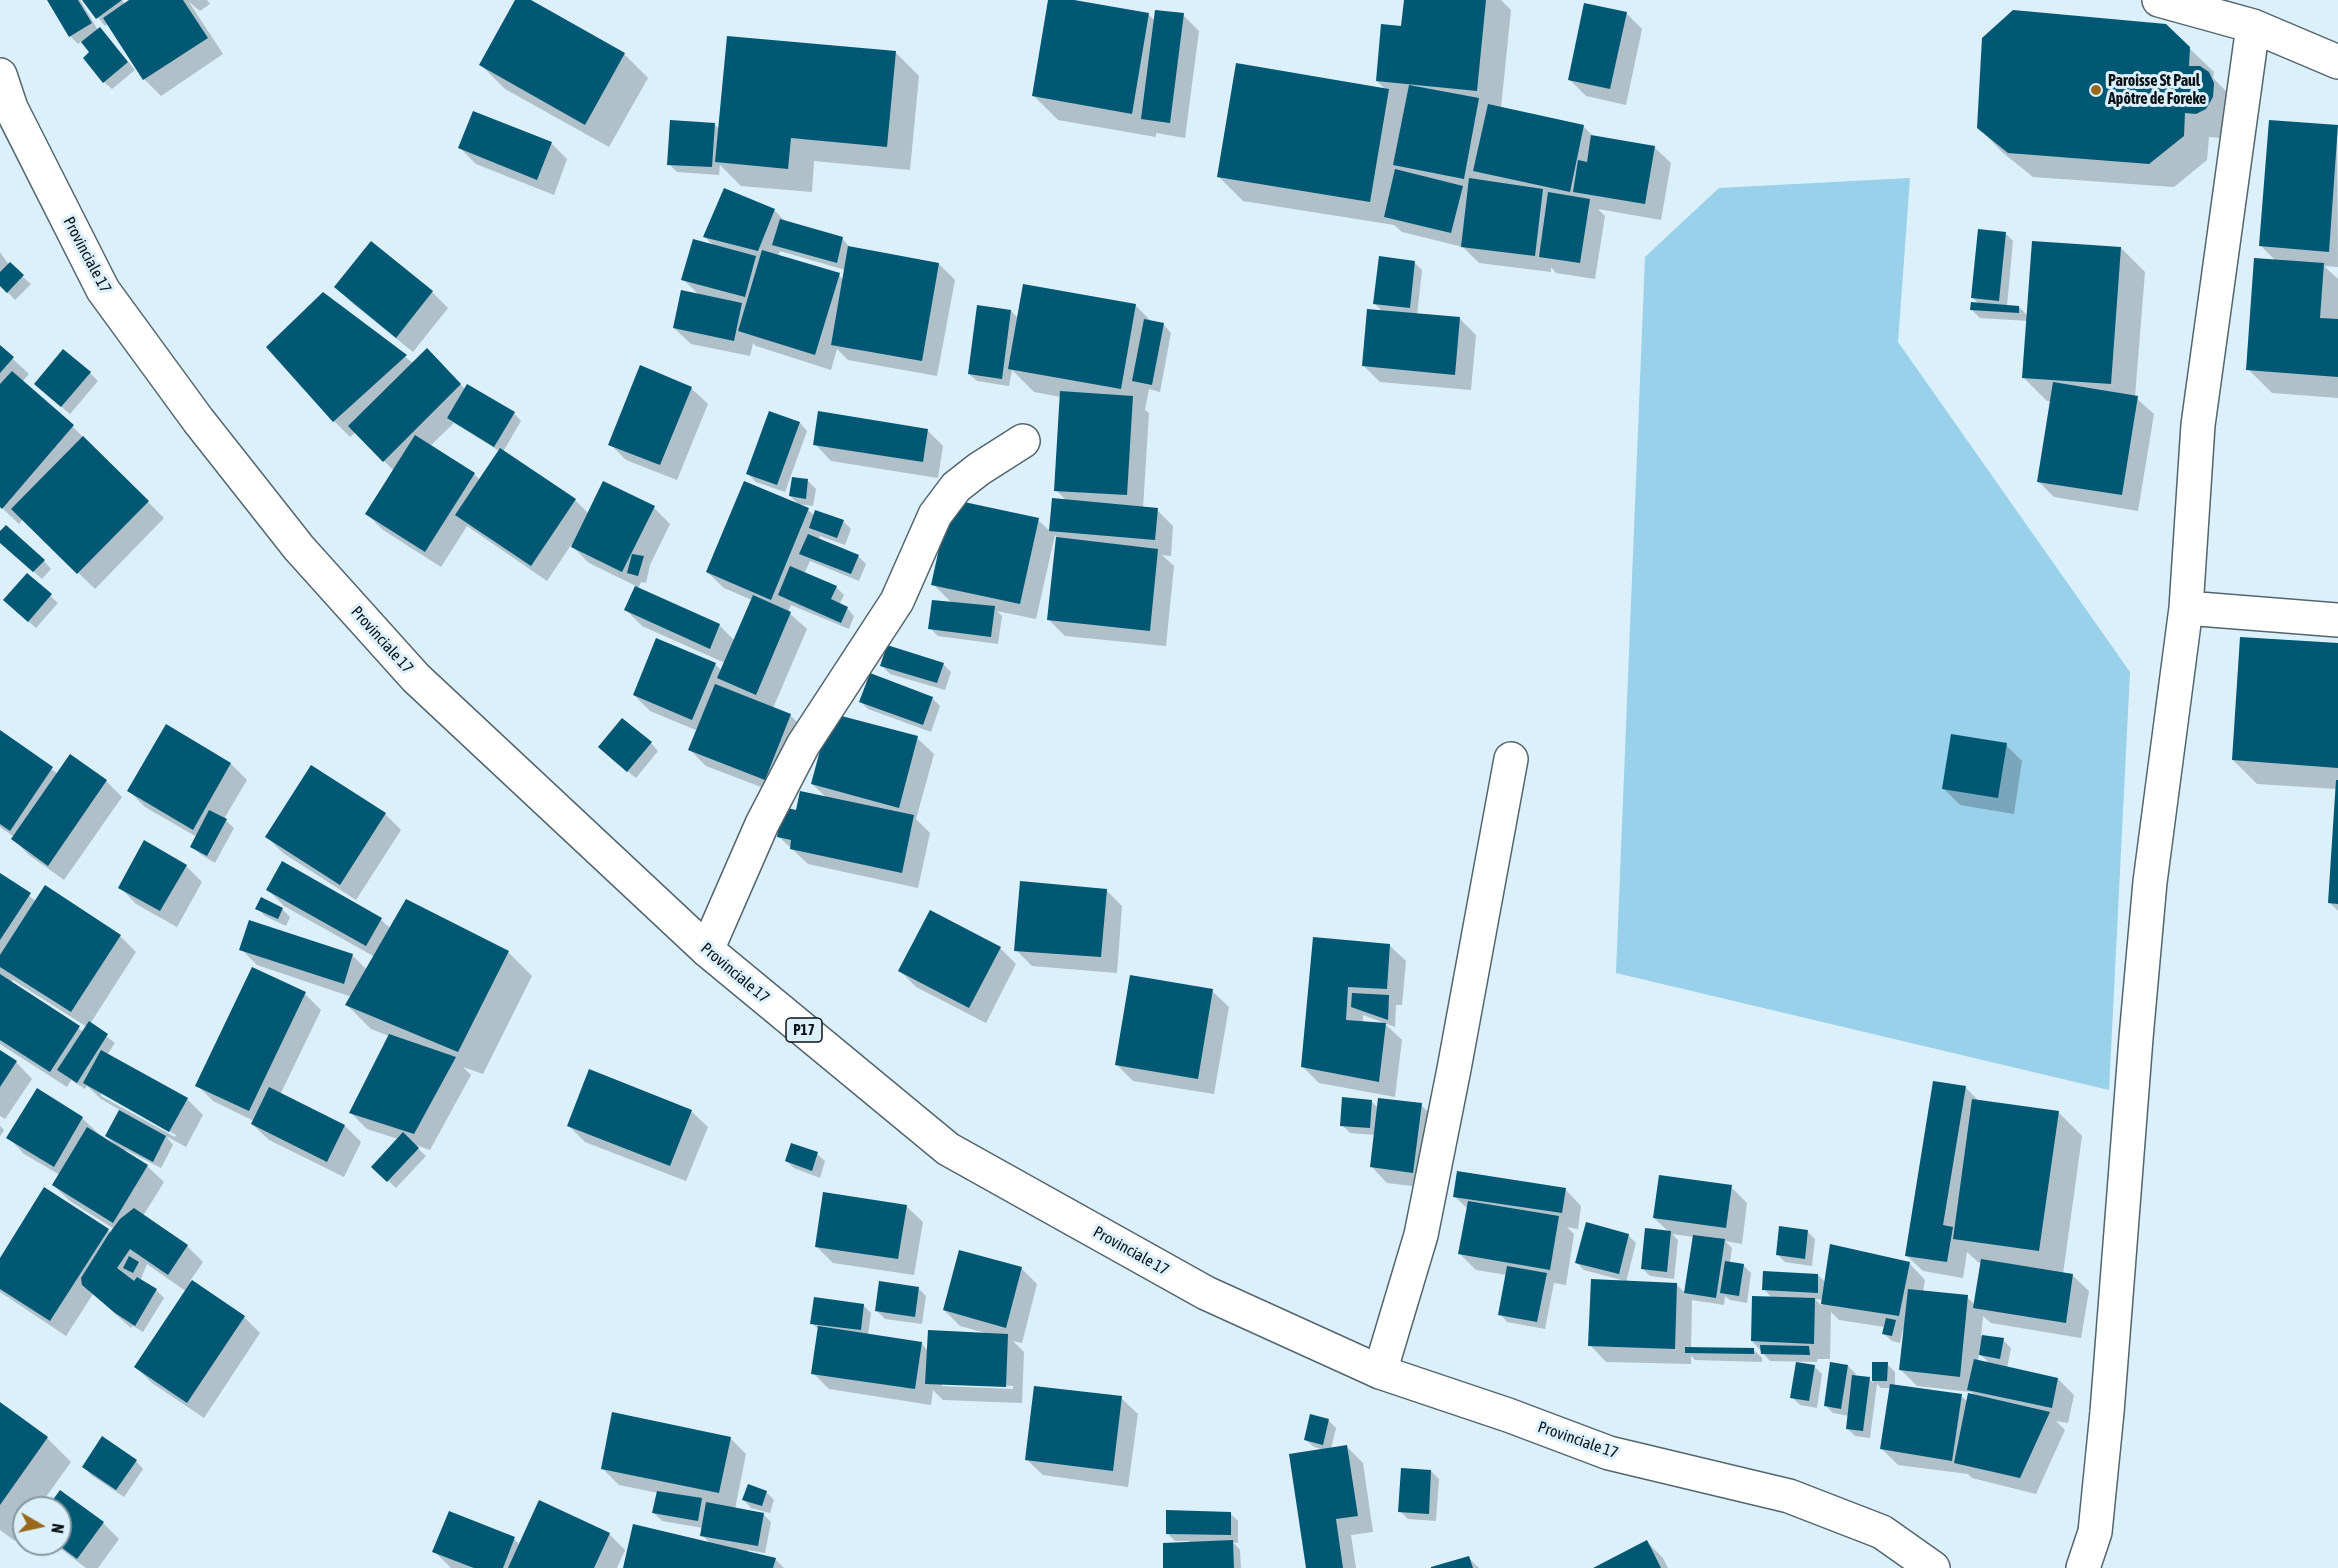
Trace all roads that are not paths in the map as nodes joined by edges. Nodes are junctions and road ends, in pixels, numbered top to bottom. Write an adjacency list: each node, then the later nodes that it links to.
1 (2159, 0): 2 (street)
2 (2253, 26): 3 (street); 6 (street)
3 (2338, 62)
4 (0, 75): 9 (street, Provinciale 17 / P17)
5 (1023, 441): 9 (street)
6 (2186, 608): 7 (street); 12 (street)
7 (2338, 620)
8 (1511, 759): 10 (street)
9 (707, 950): 10 (street, Provinciale 17 / P17)
10 (1380, 1372): 11 (street, Provinciale 17 / P17)
11 (1933, 1568)
12 (2083, 1568)

